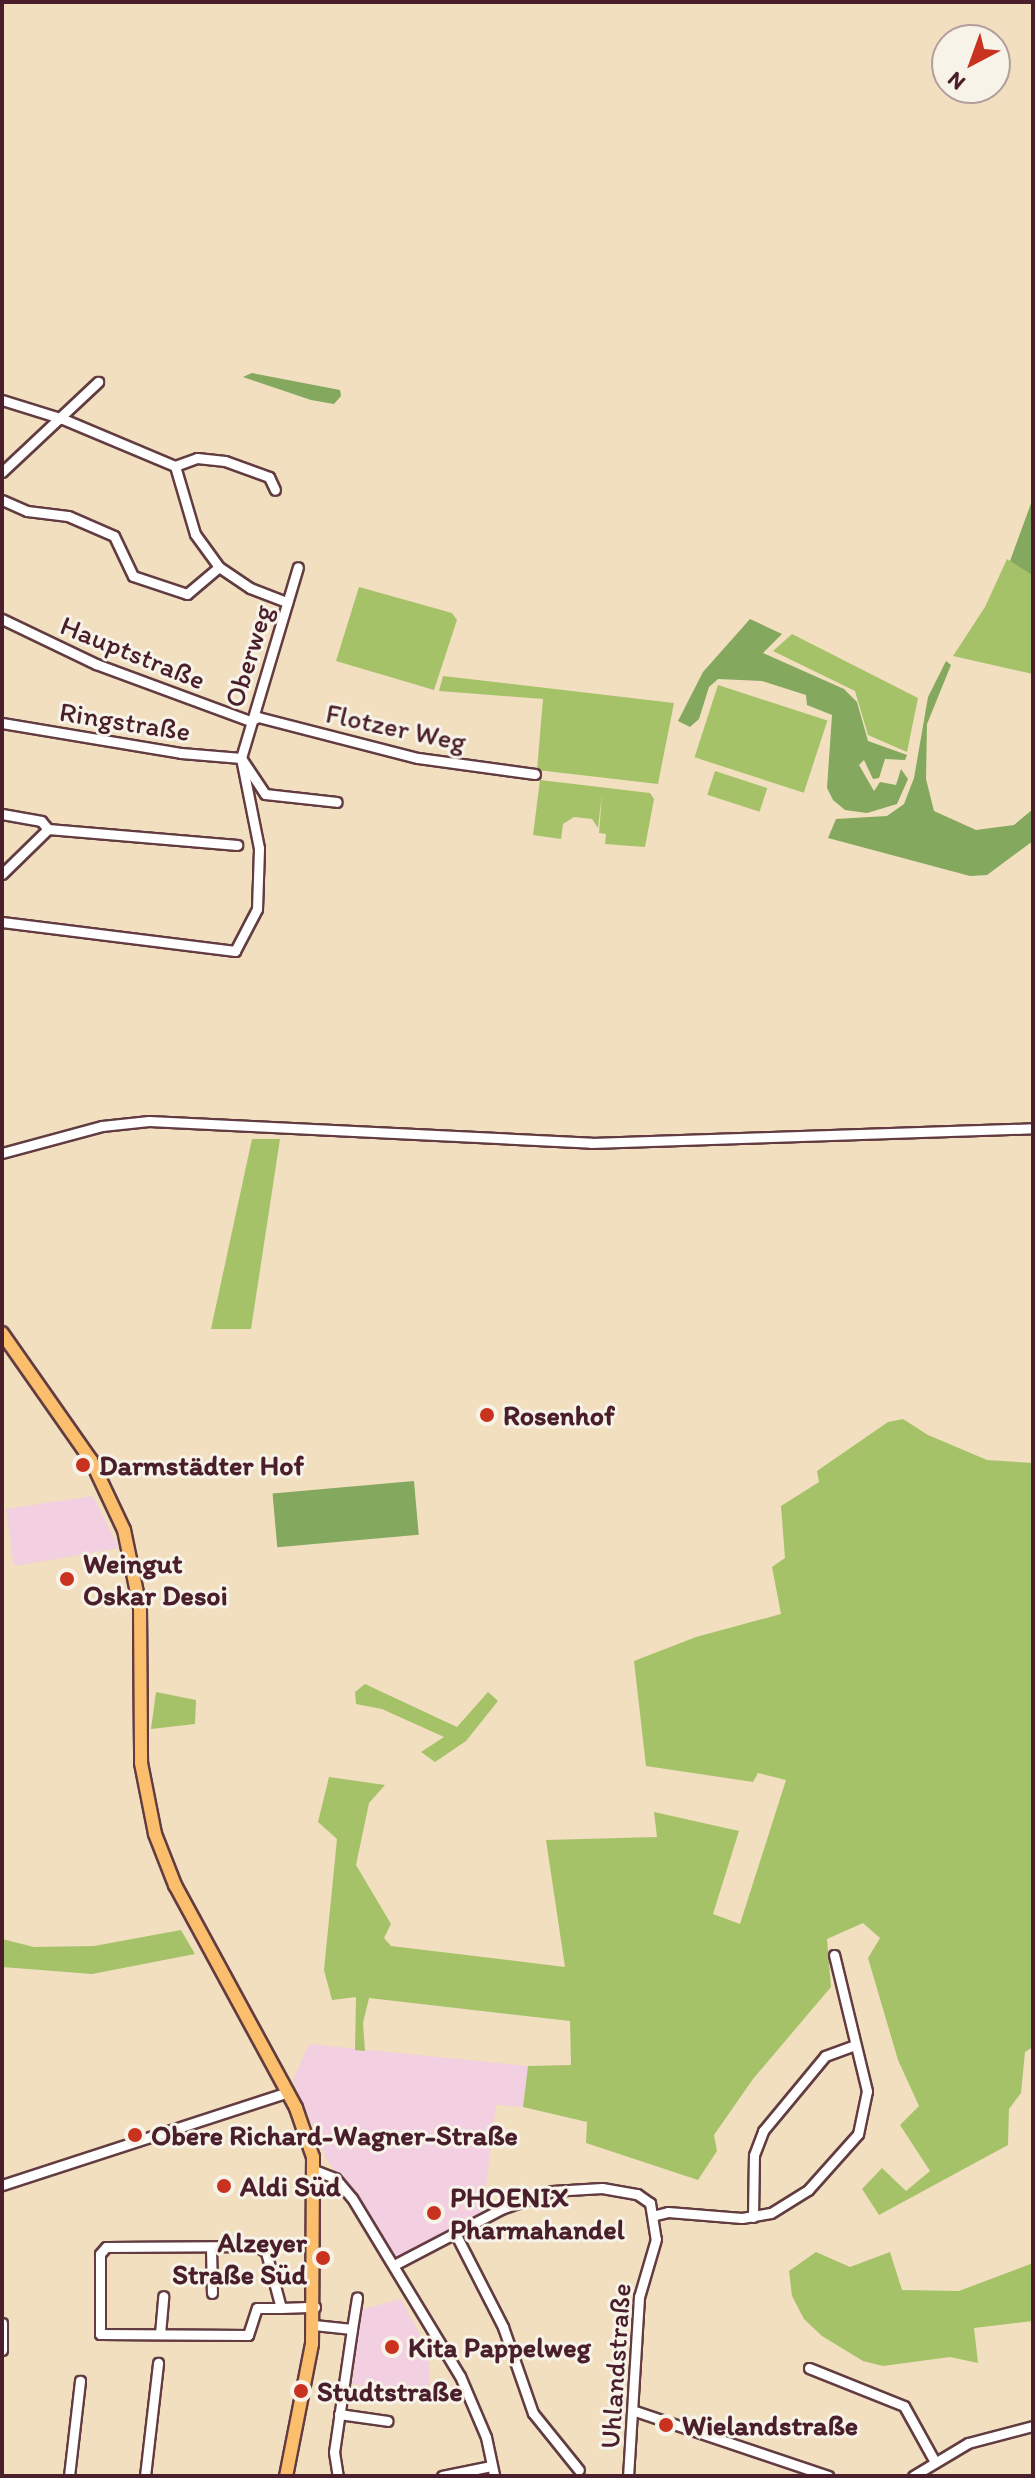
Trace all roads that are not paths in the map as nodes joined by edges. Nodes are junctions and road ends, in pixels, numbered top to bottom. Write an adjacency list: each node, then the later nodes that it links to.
1 (98, 382): 3 (street)
2 (2, 400): 3 (street)
3 (63, 419): 4 (street); 5 (street)
4 (175, 466): 6 (street); 8 (street)
5 (2, 472)
6 (275, 490)
7 (2, 500): 8 (street)
8 (219, 567): 10 (street)
9 (298, 567): 10 (street, Oberweg)
10 (287, 602): 12 (street, Oberweg)
11 (2, 619): 12 (street, Hauptstraße)
12 (250, 721): 14 (street, Oberweg); 15 (street, Flotzer Weg)
13 (2, 723): 14 (street, Ringstraße)
14 (241, 758): 16 (street); 21 (street, Oberweg)
15 (535, 774)
16 (337, 802)
17 (2, 814): 18 (street)
18 (48, 829): 19 (street); 20 (street)
19 (237, 845)
20 (2, 874)
21 (2, 922)
22 (1033, 1128): 23 (street)
23 (2, 1153)
24 (2, 1333): 27 (main road)
25 (834, 1955): 26 (street)
26 (855, 2045): 33 (street); 33 (street)
27 (288, 2092): 28 (main road); 30 (street)
28 (314, 2170): 29 (street); 31 (main road)
29 (341, 2183): 31 (street); 36 (street)
30 (2, 2185)
31 (315, 2189): 40 (main road)
32 (656, 2215): 33 (street); 34 (street); 50 (street, Uhlandstraße)
33 (753, 2217)
34 (455, 2233): 36 (street); 55 (street)
35 (211, 2247): 37 (street); 41 (street); 45 (street)
36 (394, 2265): 56 (street)
37 (212, 2293)
38 (163, 2296): 45 (street)
39 (357, 2297): 44 (street)
40 (315, 2307): 41 (street); 43 (main road)
41 (281, 2308): 45 (street)
42 (2, 2323): 46 (street)
43 (314, 2325): 44 (street); 59 (main road)
44 (352, 2329): 51 (street)
45 (160, 2334)
46 (2, 2350)
47 (158, 2363): 58 (street)
48 (809, 2368): 54 (street)
49 (80, 2381): 57 (street)
50 (635, 2411): 62 (street, Uhlandstraße); 63 (street)
51 (339, 2414): 52 (street); 60 (street)
52 (388, 2421)
53 (1033, 2426): 54 (street)
54 (935, 2462): 64 (street)
55 (579, 2470)
56 (492, 2471): 61 (street)
57 (69, 2476)
58 (145, 2476)
59 (286, 2476)
60 (338, 2476)
61 (442, 2476)
62 (628, 2476)
63 (828, 2476)
64 (913, 2476)

